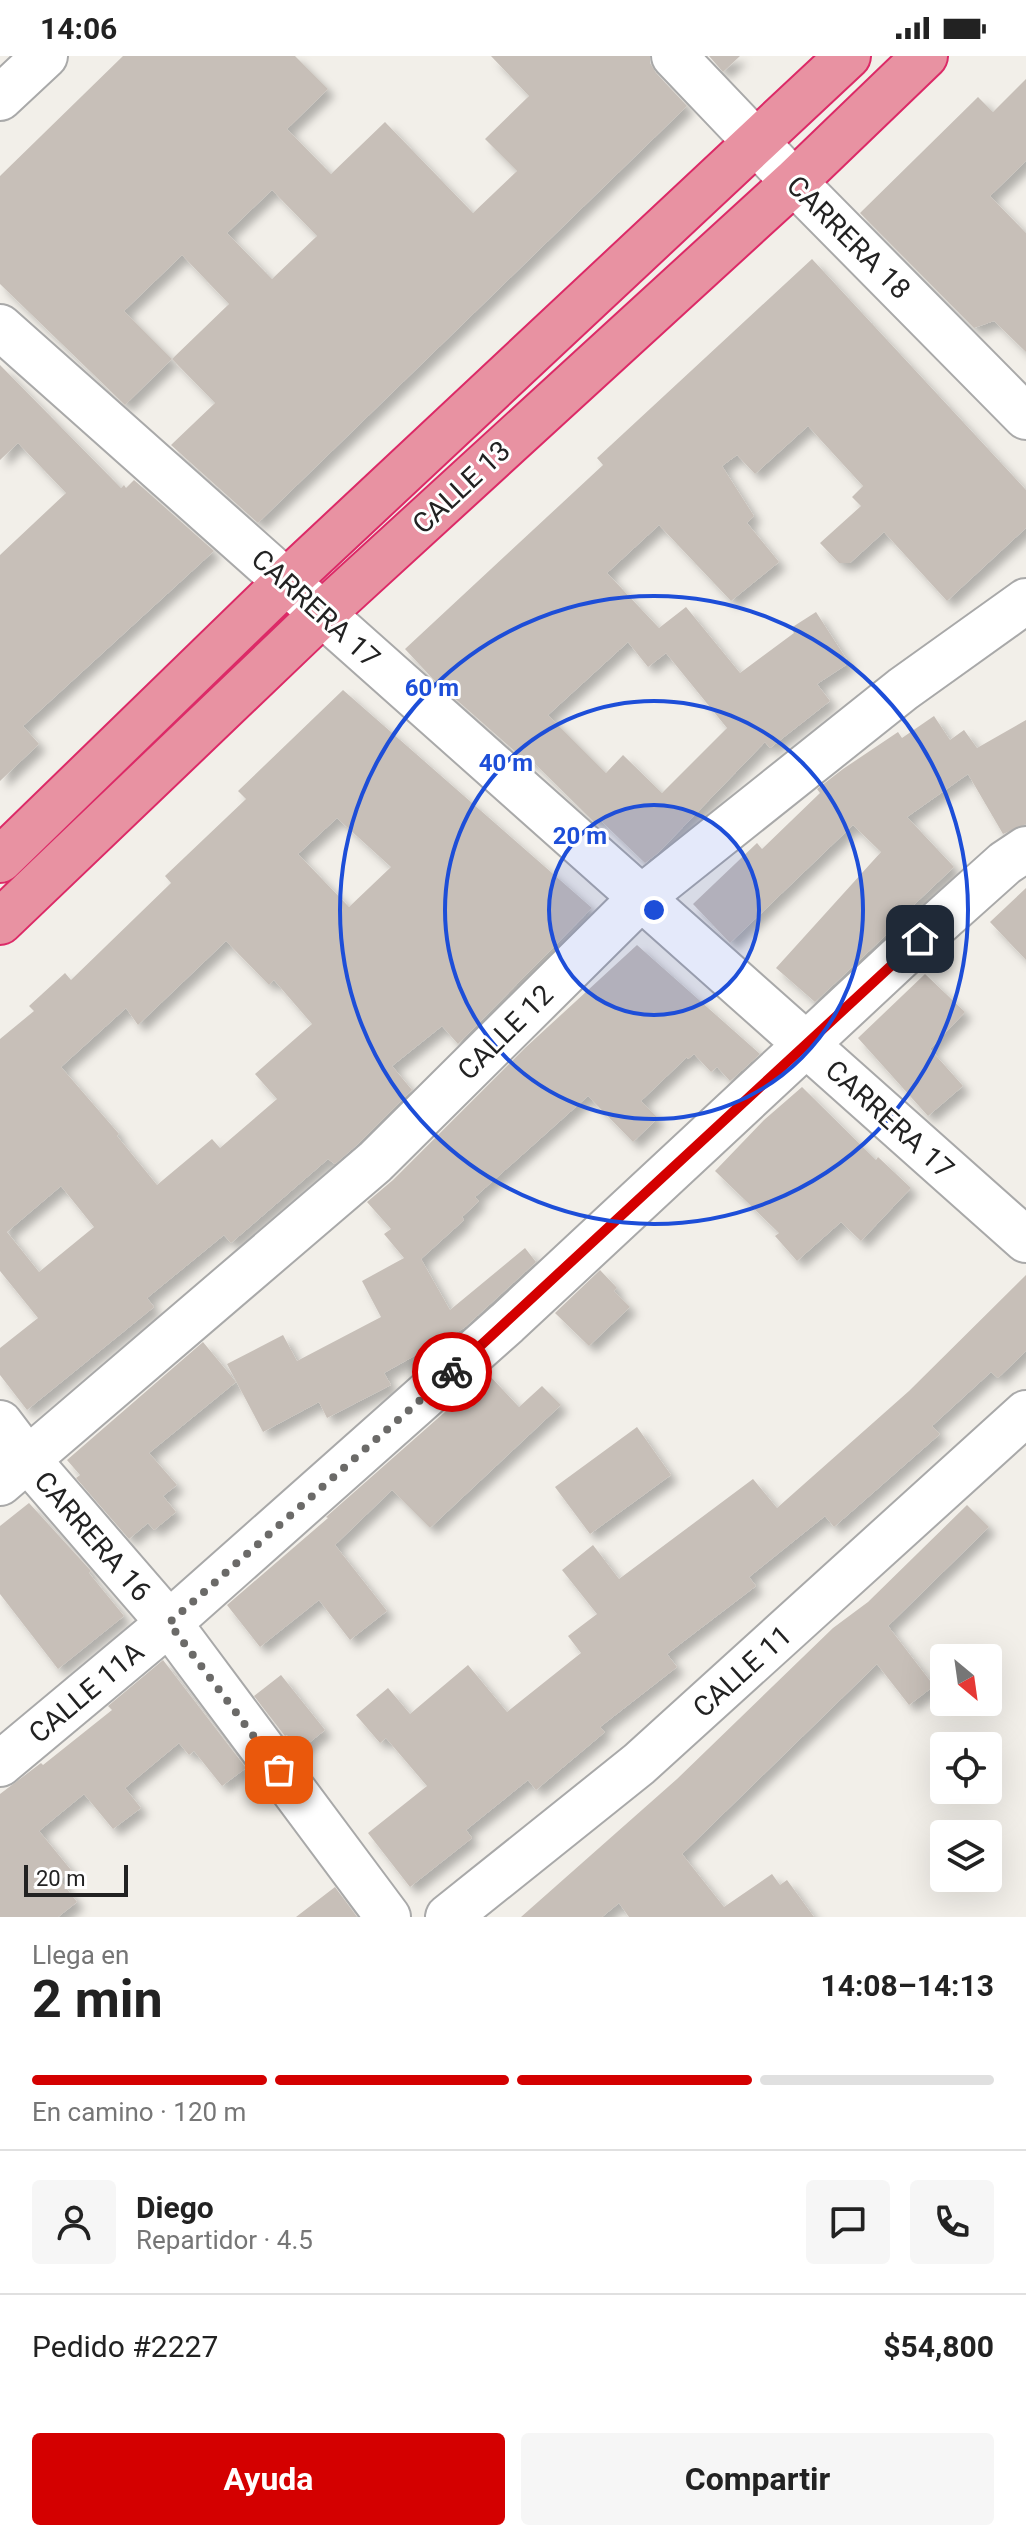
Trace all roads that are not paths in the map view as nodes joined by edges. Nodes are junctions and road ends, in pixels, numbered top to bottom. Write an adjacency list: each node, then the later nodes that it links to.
1 (45, 56): 5 (street)
2 (674, 56): 6 (street, CARRERA 18)
3 (848, 56): 6 (highway, CALLE 13)
4 (925, 56): 7 (highway, CALLE 13)
5 (0, 98)
6 (756, 143): 7 (street, CARRERA 18); 10 (highway, CALLE 13)
7 (794, 182): 9 (street, CARRERA 18); 12 (highway, CALLE 13)
8 (0, 327): 10 (street, CARRERA 17)
9 (1026, 417)
10 (286, 582): 12 (street, CARRERA 17); 14 (highway, CALLE 13)
11 (1026, 601): 15 (street, CALLE 12)
12 (322, 614): 15 (street, CARRERA 17); 16 (highway, CALLE 13)
13 (1026, 849): 17 (street, CALLE 11A)
14 (0, 860)
15 (641, 898): 17 (street, CARRERA 17); 21 (street, CALLE 12)
16 (0, 922)
17 (807, 1045): 18 (street, CARRERA 17); 22 (street, CALLE 11A)
18 (1026, 1240)
19 (1026, 1413): 25 (street, CALLE 11)
20 (0, 1423): 21 (street, CARRERA 16)
21 (14, 1471): 22 (street, CARRERA 16)
22 (169, 1623): 23 (street, CALLE 11A); 24 (street, CARRERA 16)
23 (0, 1764)
24 (388, 1917)
25 (448, 1917)

